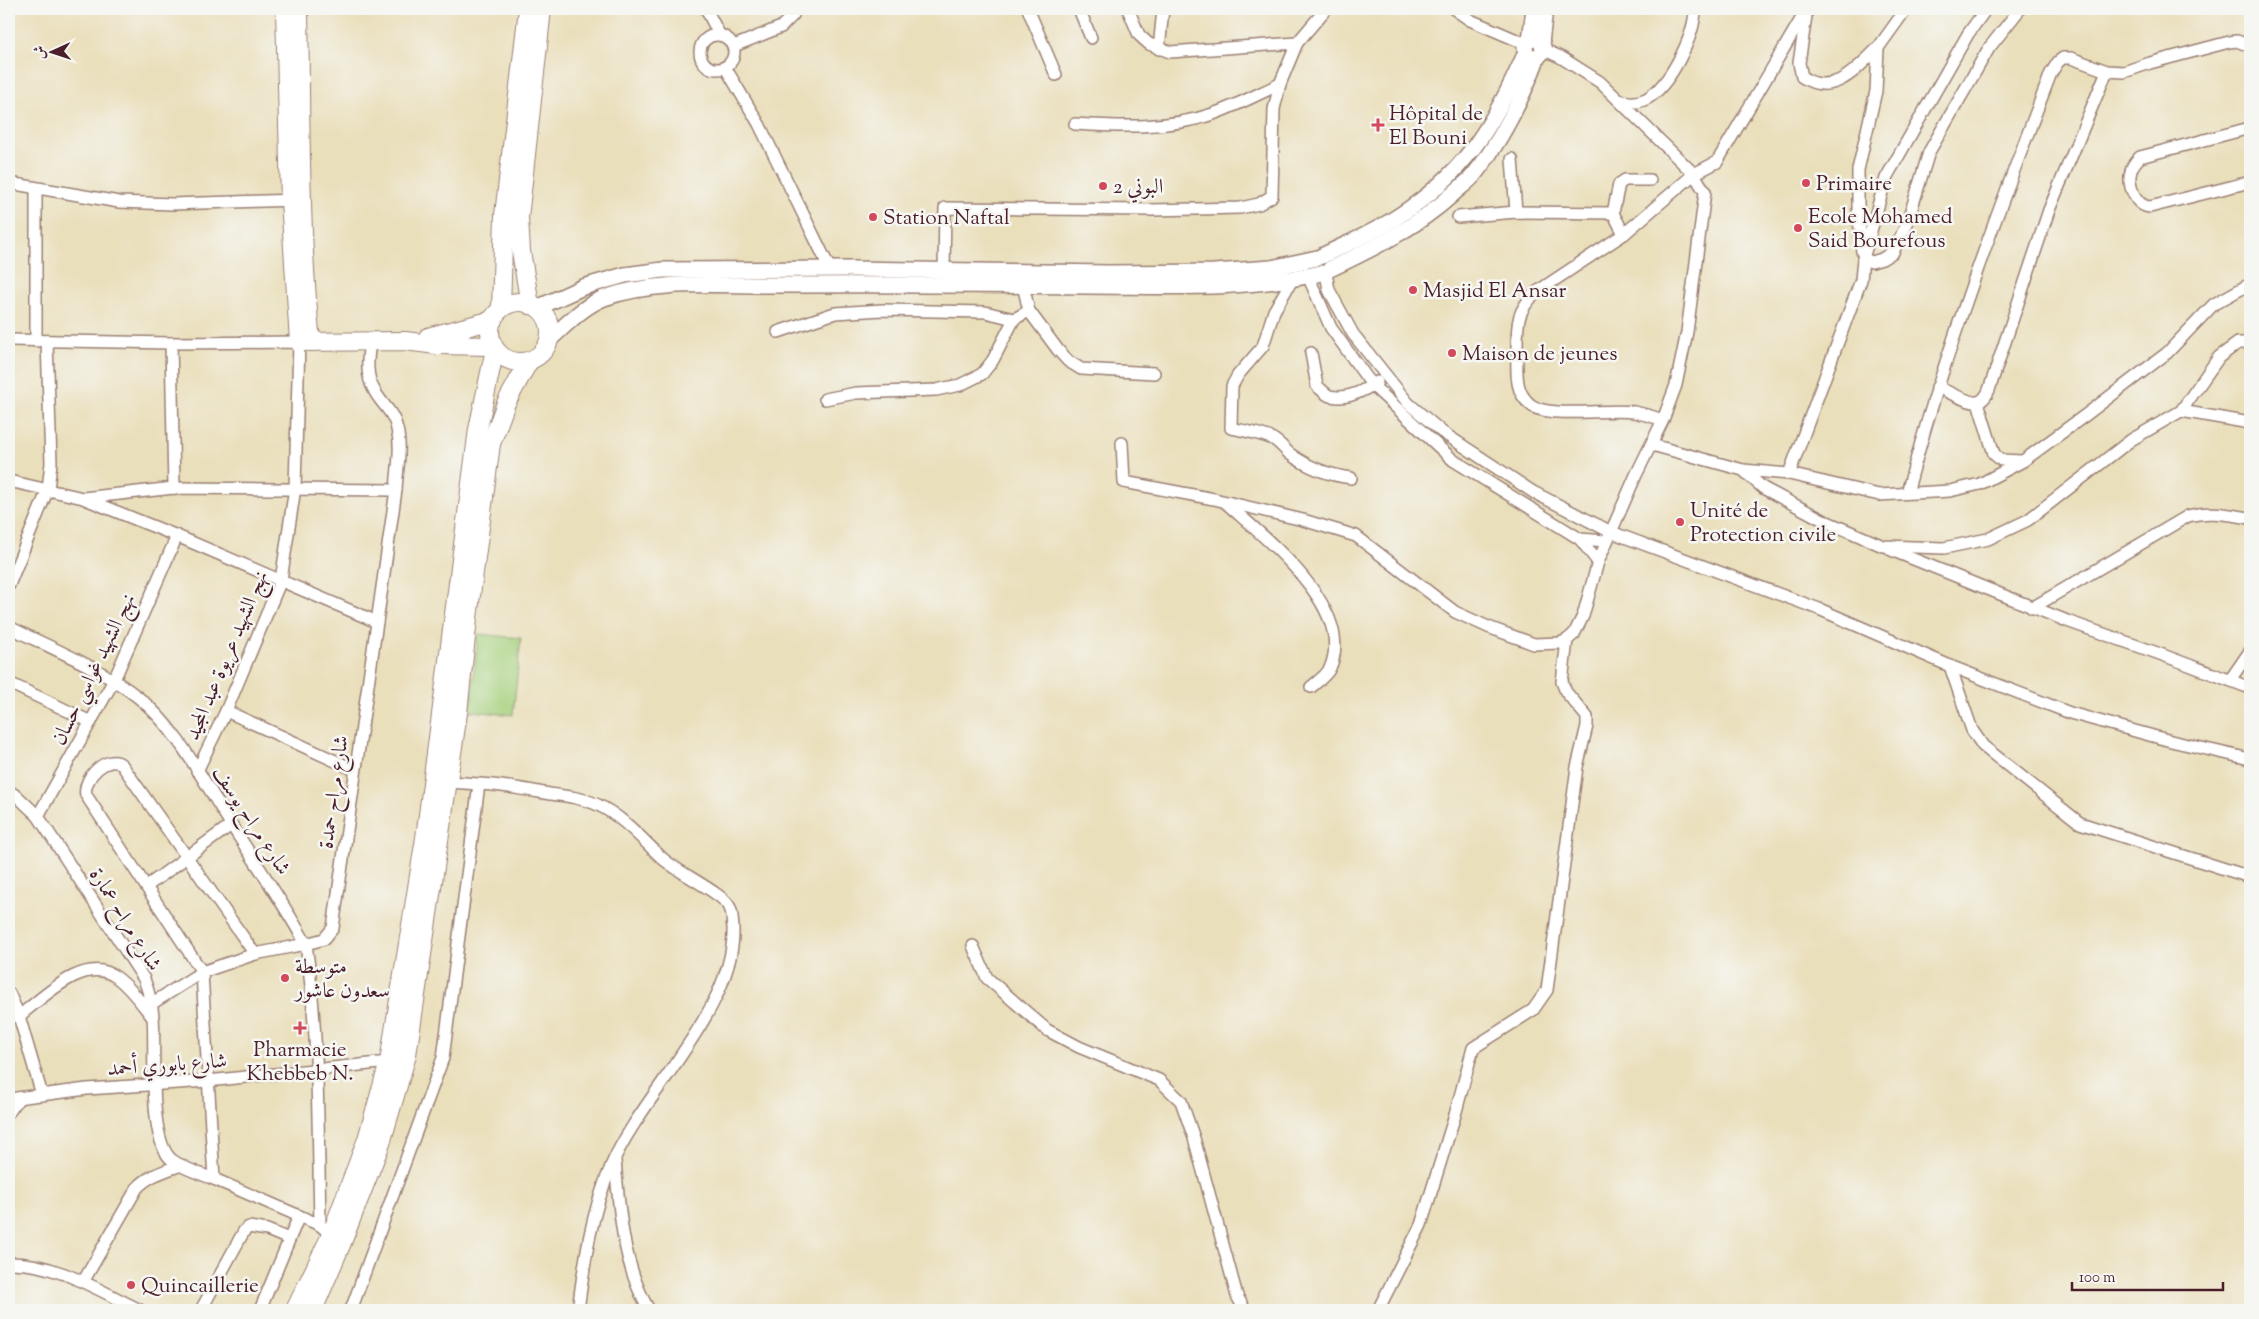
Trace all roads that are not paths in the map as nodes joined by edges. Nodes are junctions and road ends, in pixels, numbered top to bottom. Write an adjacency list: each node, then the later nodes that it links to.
1 (285, 9): 27 (main road)
2 (299, 9): 27 (main road)
3 (528, 9): 58 (main road)
4 (542, 9): 56 (main road)
5 (706, 9): 20 (street)
6 (793, 9): 23 (street)
7 (1028, 9): 31 (street)
8 (1079, 9): 21 (street)
9 (1128, 9): 28 (street)
10 (1163, 9): 28 (street)
11 (1326, 9): 22 (street)
12 (1454, 9): 25 (street)
13 (1534, 9): 25 (main road)
14 (1545, 9): 25 (main road)
15 (1695, 9): 33 (street)
16 (1807, 9): 26 (street); 39 (street)
17 (1906, 9): 26 (street)
18 (1986, 9): 49 (street)
19 (2020, 9): 49 (street)
20 (719, 34): 23 (street); 29 (street)
21 (1091, 38)
22 (1297, 44): 28 (street); 32 (street)
23 (734, 46): 29 (street)
24 (2250, 46): 30 (street)
25 (1534, 47): 34 (street); 50 (main road)
26 (1878, 48): 49 (street)
27 (293, 49): 44 (main road)
28 (1159, 49)
29 (725, 67): 51 (street)
30 (2107, 71): 75 (street); 77 (street)
31 (1056, 75)
32 (1280, 84): 36 (street); 52 (street)
33 (1646, 99): 34 (street); 35 (street)
34 (1619, 100): 35 (street)
35 (1641, 123): 39 (street)
36 (1076, 124)
37 (2250, 128): 41 (street)
38 (1512, 159): 45 (street)
39 (1694, 174): 48 (street); 79 (street)
40 (1650, 180): 46 (street)
41 (2250, 182)
42 (9, 183): 43 (street)
43 (36, 188): 44 (street); 62 (street)
44 (297, 200): 66 (main road)
45 (1516, 212): 46 (street); 47 (street)
46 (1613, 213): 48 (street)
47 (1458, 217)
48 (1624, 234): 79 (street)
49 (1863, 259): 85 (street)
50 (1321, 268): 52 (main road); 53 (main road); 73 (street); 74 (street)
51 (830, 269): 52 (main road); 56 (main road)
52 (944, 272)
53 (1292, 280): 55 (main road); 86 (street)
54 (2250, 284): 83 (street)
55 (1023, 285): 57 (street); 65 (main road)
56 (534, 306): 58 (main road); 65 (main road)
57 (1029, 311): 59 (street); 72 (street)
58 (497, 314): 64 (main road); 69 (main road)
59 (1014, 319): 60 (street); 76 (street)
60 (778, 332)
61 (9, 340): 62 (street)
62 (41, 341): 68 (street); 90 (street)
63 (370, 341): 64 (main road); 66 (main road); 91 (street, شارع مراح حمدة)
64 (405, 341): 69 (main road)
65 (548, 341): 71 (main road)
66 (305, 342): 68 (street); 89 (street, نهج الشهيد عريوة عبد المجيد)
67 (2250, 342): 78 (street)
68 (171, 343): 88 (street)
69 (494, 347): 71 (main road); 135 (main road)
70 (1311, 353): 74 (street)
71 (529, 360): 119 (main road)
72 (1154, 373)
73 (1386, 375): 74 (street); 97 (street)
74 (1372, 385): 98 (street)
75 (1937, 387): 77 (street); 92 (street)
76 (826, 399)
77 (1978, 402): 83 (street)
78 (2181, 411): 80 (street); 99 (street)
79 (1664, 420): 82 (street)
80 (2250, 423)
81 (1122, 443): 94 (street)
82 (1652, 445): 84 (street); 97 (street)
83 (2023, 461): 92 (street)
84 (1742, 470): 85 (street); 99 (street)
85 (1790, 474): 92 (street)
86 (1351, 478)
87 (9, 481): 90 (street)
88 (174, 488): 89 (street); 93 (street)
89 (295, 488): 91 (street); 101 (street, نهج الشهيد عريوة عبد المجيد)
90 (48, 489): 93 (street); 102 (street)
91 (396, 490): 104 (street, شارع مراح حمدة)
92 (1907, 493)
93 (83, 498): 96 (street)
94 (1225, 502): 106 (street); 112 (street)
95 (2250, 518): 103 (street)
96 (178, 536): 101 (street); 109 (street, نهج الشهيد غواسي حسان)
97 (1608, 536): 98 (street); 100 (street); 108 (street)
98 (1580, 539): 100 (street)
99 (1883, 546): 103 (street)
100 (1598, 562): 106 (street)
101 (281, 580): 104 (street); 114 (street, نهج الشهيد عريوة عبد المجيد)
102 (9, 585)
103 (2032, 608): 110 (street)
104 (377, 622): 117 (street, شارع مراح حمدة)
105 (9, 628): 109 (street, شارع مراح يوسف)
106 (1567, 640): 159 (street)
107 (2250, 651): 110 (street)
108 (1950, 666): 116 (street); 125 (street)
109 (114, 680): 115 (street, نهج الشهيد غواسي حسان); 118 (street, شارع مراح يوسف)
110 (2230, 680): 113 (street)
111 (9, 683): 115 (street)
112 (1311, 687)
113 (2250, 688)
114 (226, 711): 117 (street); 118 (street, نهج الشهيد عريوة عبد المجيد)
115 (91, 722): 122 (street, نهج الشهيد غواسي حسان)
116 (2250, 759)
117 (356, 770): 127 (street, شارع مراح حمدة)
118 (197, 771): 123 (street, شارع مراح يوسف)
119 (449, 782): 120 (street); 154 (main road)
120 (479, 784): 142 (street); 155 (street)
121 (9, 791): 122 (street, شارع مراح عمارة)
122 (38, 816): 132 (street, شارع مراح عمارة)
123 (231, 825): 124 (street); 127 (street, شارع مراح يوسف)
124 (189, 857): 126 (street); 126 (street); 129 (street)
125 (2250, 877)
126 (147, 886): 130 (street)
127 (306, 944): 129 (street, شارع مراح حمدة); 136 (street)
128 (973, 946): 158 (street)
129 (255, 954): 130 (street, شارع مراح حمدة)
130 (202, 972): 132 (street, شارع مراح حمدة); 137 (street)
131 (9, 994): 133 (street)
132 (151, 1004): 134 (street, شارع مراح عمارة)
133 (19, 1016): 134 (street); 139 (street)
134 (153, 1018): 138 (street, شارع مراح عمارة)
135 (389, 1062): 136 (street, شارع بابوري أحمد); 146 (main road)
136 (316, 1069): 137 (street, شارع بابوري أحمد); 146 (street)
137 (208, 1081): 138 (street, شارع بابوري أحمد); 144 (street)
138 (155, 1084): 139 (street, شارع بابوري أحمد); 143 (street, شارع مراح عمارة)
139 (42, 1095): 140 (street, شارع بابوري أحمد)
140 (14, 1099): 141 (street)
141 (9, 1112)
142 (615, 1158): 156 (street); 157 (street)
143 (181, 1165): 144 (street, شارع مراح عمارة); 149 (street)
144 (214, 1179): 145 (street, شارع مراح عمارة)
145 (299, 1216): 146 (street, شارع مراح عمارة); 147 (street)
146 (326, 1230): 153 (main road)
147 (289, 1239): 151 (street); 152 (street)
148 (9, 1263): 149 (street)
149 (83, 1282): 150 (street)
150 (140, 1310)
151 (201, 1310)
152 (260, 1310)
153 (295, 1310)
154 (313, 1310)
155 (351, 1310)
156 (578, 1310)
157 (649, 1310)
158 (1244, 1310)
159 (1378, 1310)

